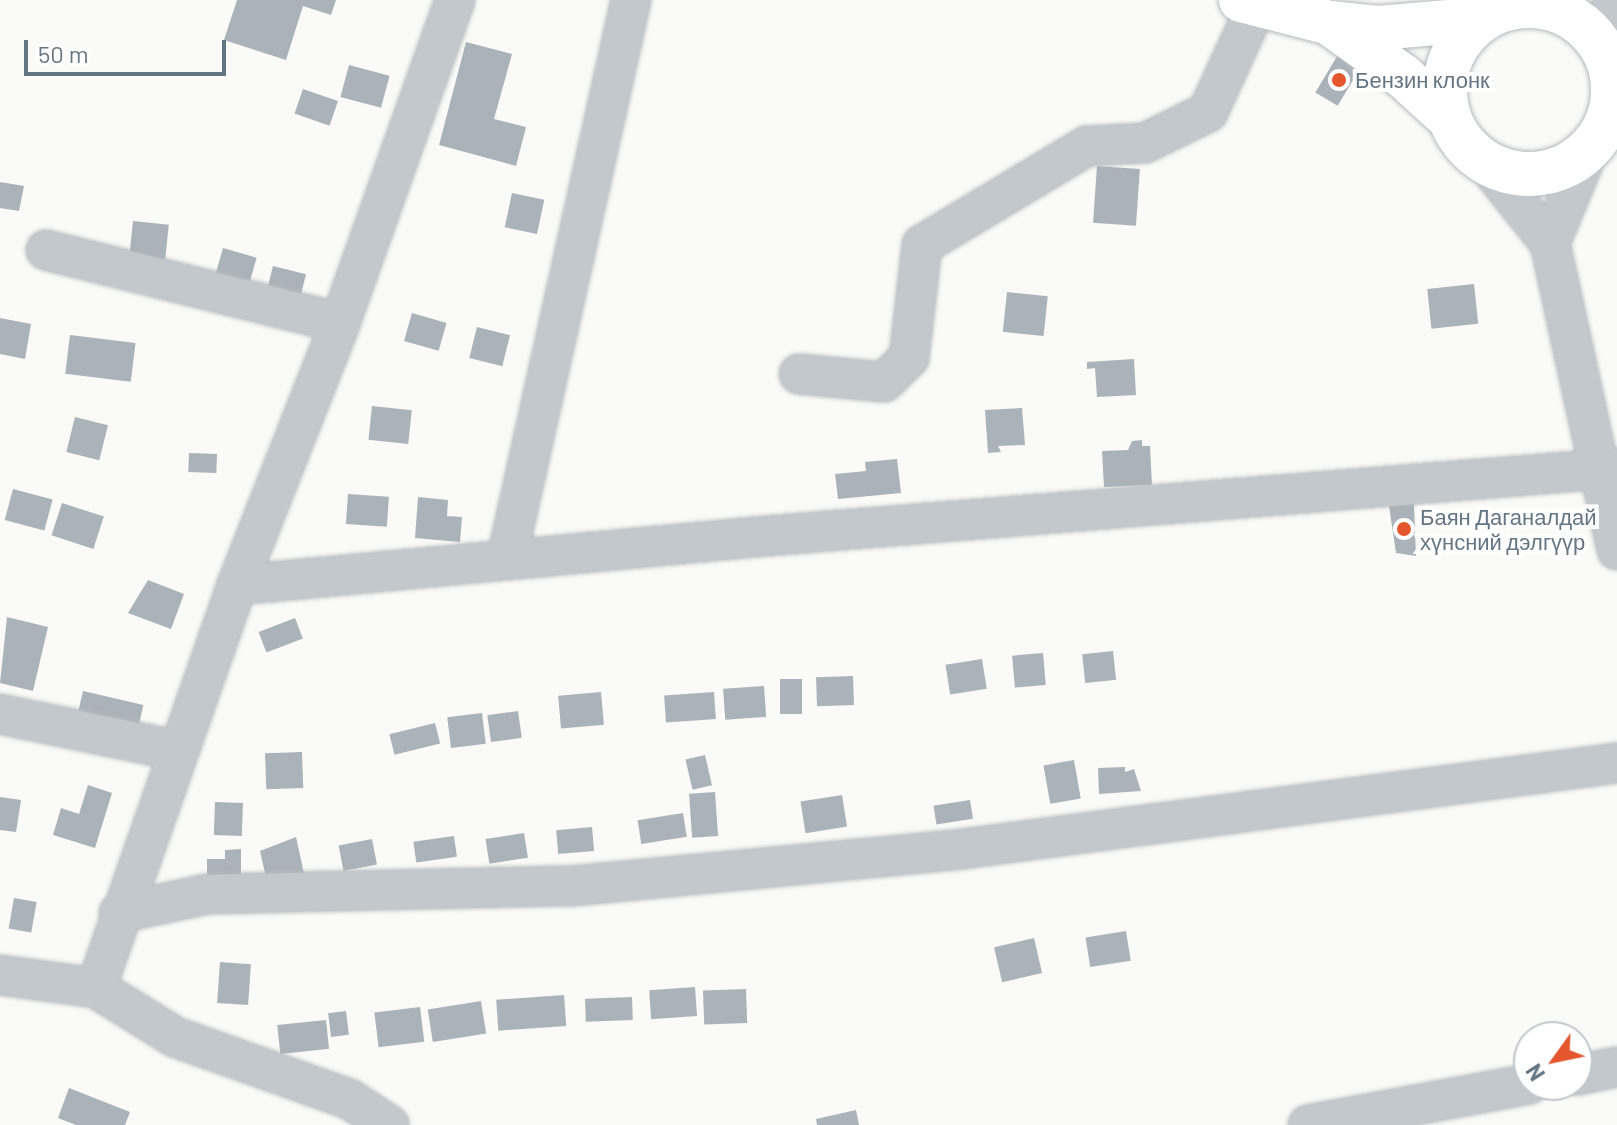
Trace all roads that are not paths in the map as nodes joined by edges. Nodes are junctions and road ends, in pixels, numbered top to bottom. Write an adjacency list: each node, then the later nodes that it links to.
1 (455, 0): 14 (street)
2 (631, 0): 18 (street)
3 (1614, 0): 8 (street)
4 (1249, 2): 7 (main road); 15 (street)
5 (1540, 3): 6 (main road); 8 (main road)
6 (1482, 19): 7 (main road); 9 (main road)
7 (1330, 23): 9 (main road)
8 (1600, 45): 10 (main road)
9 (1449, 118): 11 (main road)
10 (1589, 149): 11 (main road); 12 (street)
11 (1485, 162): 12 (street)
12 (1550, 243): 16 (street)
13 (46, 250): 14 (street)
14 (340, 323): 19 (street)
15 (799, 374)
16 (1609, 469): 17 (street); 18 (street)
17 (1617, 550)
18 (507, 558): 19 (street)
19 (237, 585): 21 (street)
20 (0, 714): 21 (street)
21 (175, 750): 23 (street)
22 (1617, 763): 23 (street)
23 (119, 913): 25 (street)
24 (0, 975): 25 (street)
25 (96, 988): 29 (street)
26 (1617, 1067): 27 (street)
27 (1593, 1072)
28 (1513, 1087): 30 (street)
29 (389, 1125)
30 (1308, 1125)

